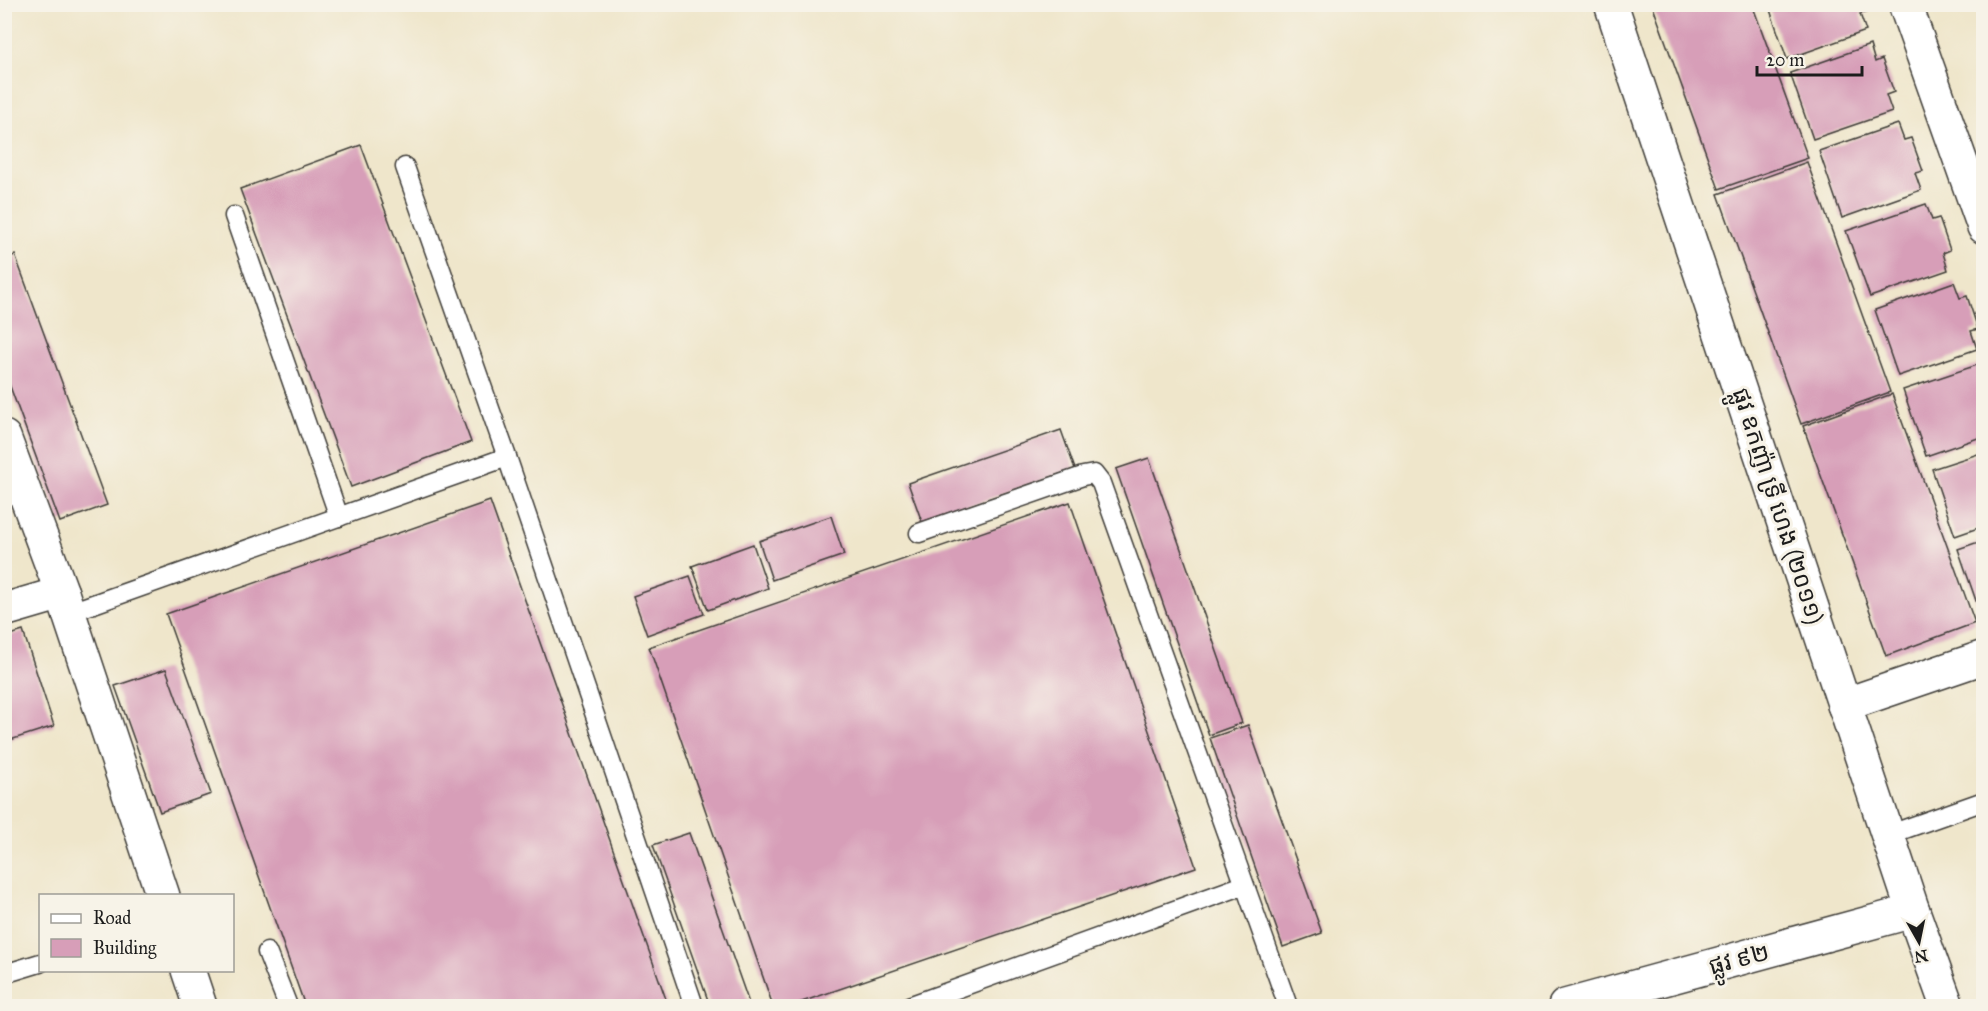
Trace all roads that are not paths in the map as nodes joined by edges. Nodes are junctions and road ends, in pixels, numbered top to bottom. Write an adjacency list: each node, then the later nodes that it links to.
1 (1611, 4): 13 (main road, ផ្លូវ ឧកញ៉ា ទ្រី ហេង (២០១១))
2 (1905, 4): 5 (main road)
3 (405, 167): 7 (lane)
4 (234, 216): 8 (lane)
5 (1983, 228)
6 (4, 437): 10 (main road)
7 (507, 457): 8 (lane); 25 (lane)
8 (339, 517): 10 (lane)
9 (919, 533): 16 (lane)
10 (65, 603): 11 (main road); 17 (main road)
11 (4, 610)
12 (1983, 657): 13 (main road)
13 (1844, 705): 15 (main road, ផ្លូវ ឧកញ៉ា ទ្រី ហេង (២០១១))
14 (1983, 801): 15 (lane)
15 (1888, 835): 18 (main road, ផ្លូវ ឧកញ៉ា ទ្រី ហេង (២០១១))
16 (1244, 885): 26 (lane); 27 (lane)
17 (162, 894)
18 (1913, 911): 28 (main road, ផ្លូវ ៩២); 29 (main road, ផ្លូវ ឧកញ៉ា ទ្រី ហេង (២០១១))
19 (267, 952): 24 (lane)
20 (39, 963): 22 (lane)
21 (189, 972): 23 (main road)
22 (4, 974)
23 (200, 1006)
24 (288, 1006)
25 (694, 1006)
26 (909, 1006)
27 (1288, 1006)
28 (1565, 1006)
29 (1947, 1006)

